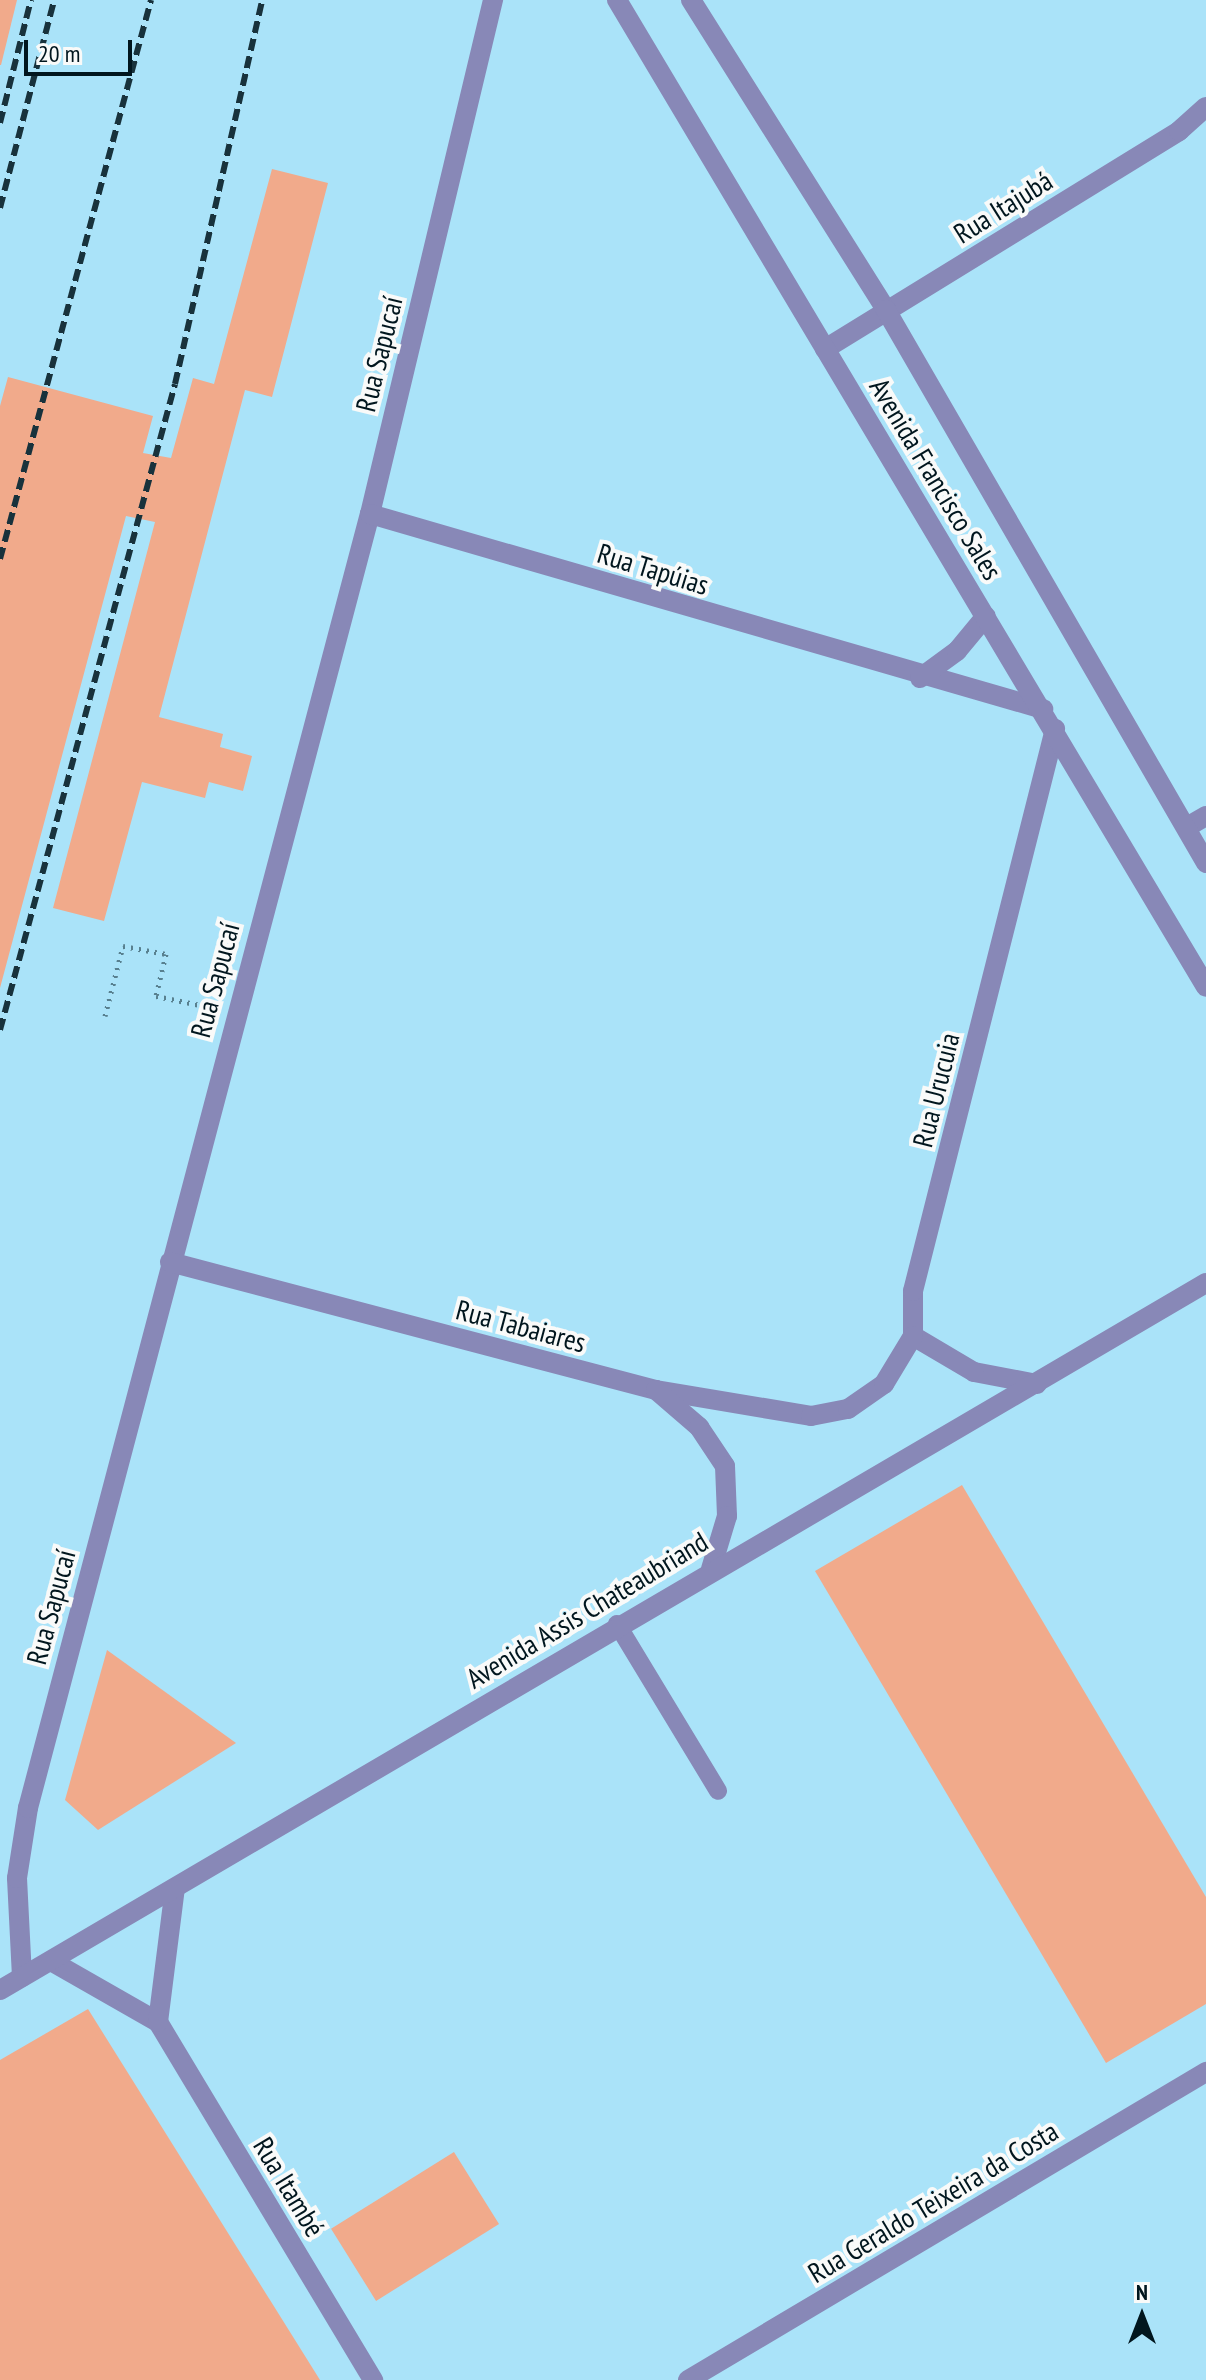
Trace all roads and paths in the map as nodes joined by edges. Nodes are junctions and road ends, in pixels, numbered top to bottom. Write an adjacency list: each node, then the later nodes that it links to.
1 (493, 0): 7 (street, Rua Sapucaí)
2 (617, 0): 6 (street, Avenida Francisco Sales)
3 (691, 0): 5 (street, Avenida Francisco Sales)
4 (1206, 107): 5 (street, Rua Itajubá)
5 (886, 310): 6 (street, Rua Itajubá); 13 (street, Avenida Francisco Sales)
6 (825, 349): 8 (street, Avenida Francisco Sales)
7 (370, 514): 9 (street, Rua Tapúias); 16 (street, Rua Sapucaí)
8 (986, 616): 9 (street); 10 (street, Avenida Francisco Sales)
9 (920, 678): 10 (street, Rua Tapúias)
10 (1043, 709): 11 (street, Avenida Francisco Sales)
11 (1055, 729): 15 (street, Avenida Francisco Sales); 20 (street, Rua Urucuia)
12 (1206, 816): 13 (street)
13 (1187, 827): 14 (street, Avenida Francisco Sales)
14 (1206, 863)
15 (1206, 987)
16 (235, 1012): 17 (path); 18 (street, Rua Sapucaí)
17 (105, 1016)
18 (170, 1262): 22 (street, Rua Tabaiares); 28 (street, Rua Sapucaí)
19 (1206, 1283): 21 (street, Avenida Assis Chateaubriand)
20 (913, 1336): 21 (street); 22 (street)
21 (1037, 1384): 23 (street, Avenida Assis Chateaubriand)
22 (656, 1390): 23 (street, Rua Tabaiares)
23 (711, 1569): 24 (street, Avenida Assis Chateaubriand)
24 (617, 1624): 25 (lane); 26 (street, Avenida Assis Chateaubriand)
25 (718, 1791)
26 (175, 1888): 27 (street, Avenida Assis Chateaubriand); 29 (street)
27 (51, 1961): 28 (street, Avenida Assis Chateaubriand); 29 (street, Rua Itambé)
28 (13, 1982)
29 (158, 2022): 31 (street, Rua Itambé)
30 (1206, 2072): 32 (street, Rua Geraldo Teixeira da Costa)
31 (373, 2380)
32 (688, 2380)

